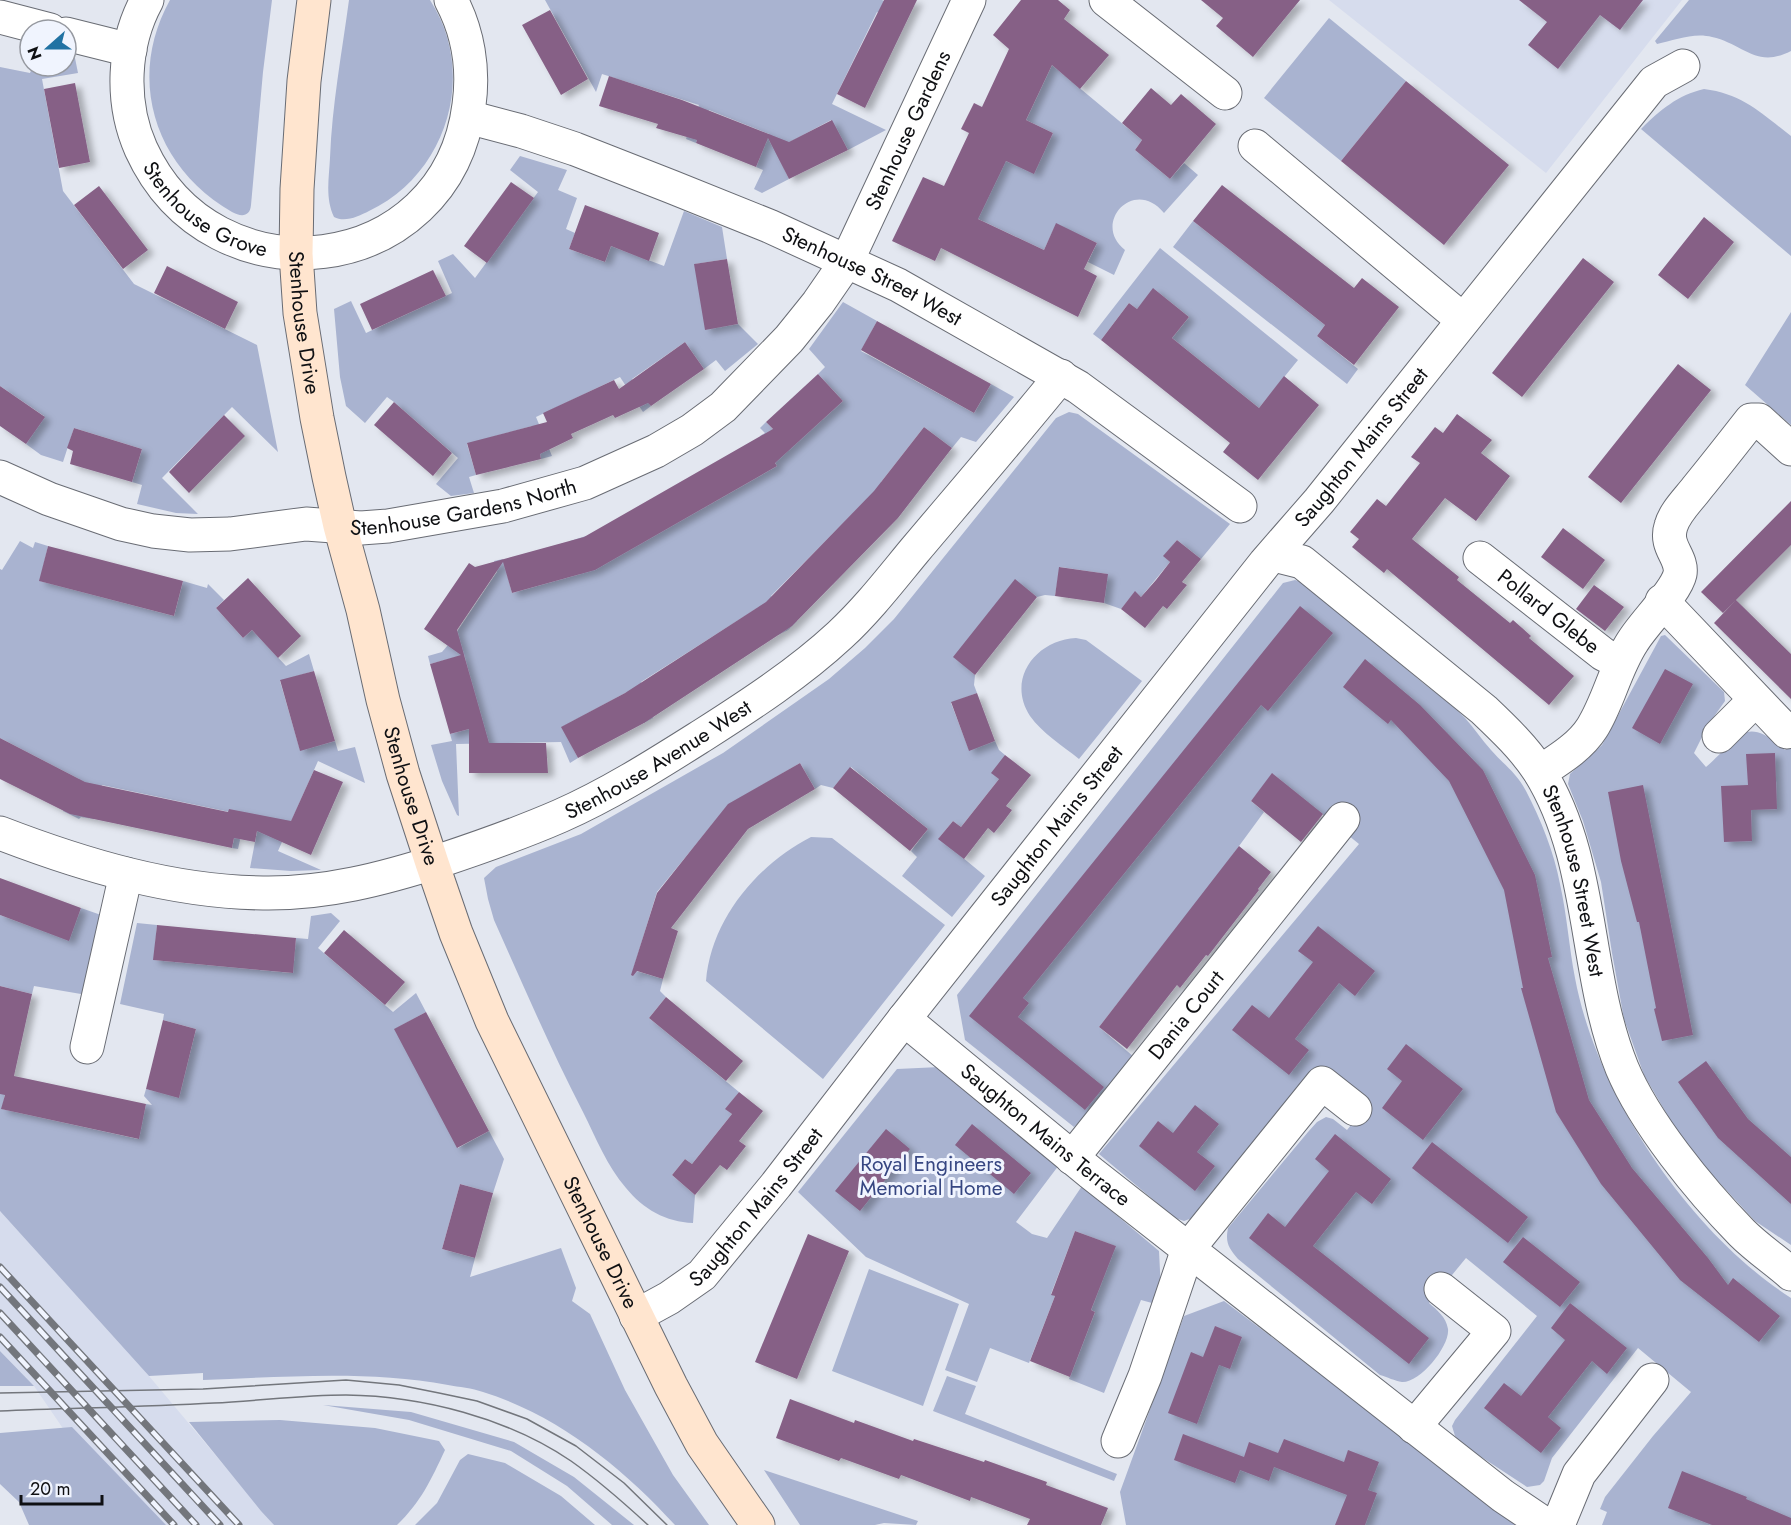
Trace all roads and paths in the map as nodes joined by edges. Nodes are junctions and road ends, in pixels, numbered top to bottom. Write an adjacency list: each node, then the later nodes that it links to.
1 (147, 0): 9 (street, Stenhouse Grove)
2 (314, 0): 14 (street, Stenhouse Drive)
3 (451, 0): 12 (street, Stenhouse Grove)
4 (969, 0): 15 (street, Stenhouse Gardens)
5 (1106, 0): 11 (street)
6 (0, 17): 7 (street)
7 (18, 22)
8 (78, 37): 9 (street)
9 (130, 50): 14 (street, Stenhouse Grove)
10 (1683, 66): 16 (street, Saughton Mains Street)
11 (1225, 93)
12 (468, 117): 14 (street, Stenhouse Grove); 15 (street, Stenhouse Street West)
13 (1255, 146): 16 (street)
14 (296, 254): 21 (street, Stenhouse Drive)
15 (847, 261): 17 (street, Stenhouse Street West); 21 (street, Stenhouse Gardens North)
16 (1463, 320): 22 (street, Saughton Mains Street)
17 (1061, 376): 20 (street, Stenhouse Street West); 32 (street, Stenhouse Avenue West)
18 (1791, 448): 24 (street)
19 (0, 477): 21 (street, Stenhouse Gardens North)
20 (1240, 506)
21 (340, 526): 32 (street, Stenhouse Drive)
22 (1274, 555): 29 (street, Stenhouse Street West); 34 (street, Saughton Mains Street)
23 (1480, 558): 25 (street, Pollard Glebe)
24 (1662, 601): 25 (street); 26 (street)
25 (1620, 663): 29 (street)
26 (1755, 700): 27 (street); 28 (street)
27 (1787, 732)
28 (1719, 736)
29 (1539, 772): 39 (street, Stenhouse Street West)
30 (1343, 819): 37 (street, Dania Court)
31 (0, 832): 33 (street, Stenhouse Avenue West)
32 (432, 863): 33 (street, Stenhouse Avenue West); 41 (street, Stenhouse Drive)
33 (126, 874): 35 (street)
34 (904, 1019): 37 (street, Saughton Mains Terrace); 41 (street, Saughton Mains Street)
35 (87, 1047)
36 (1354, 1109): 38 (street)
37 (1072, 1158): 38 (street, Saughton Mains Terrace)
38 (1188, 1249): 43 (street, Saughton Mains Terrace); 44 (street)
39 (1791, 1274)
40 (1441, 1289): 43 (street)
41 (636, 1316): 45 (street, Stenhouse Drive)
42 (1652, 1380): 47 (street)
43 (1414, 1427): 46 (street, Saughton Mains Terrace)
44 (1118, 1441)
45 (758, 1525)
46 (1546, 1525)
47 (1558, 1525)

